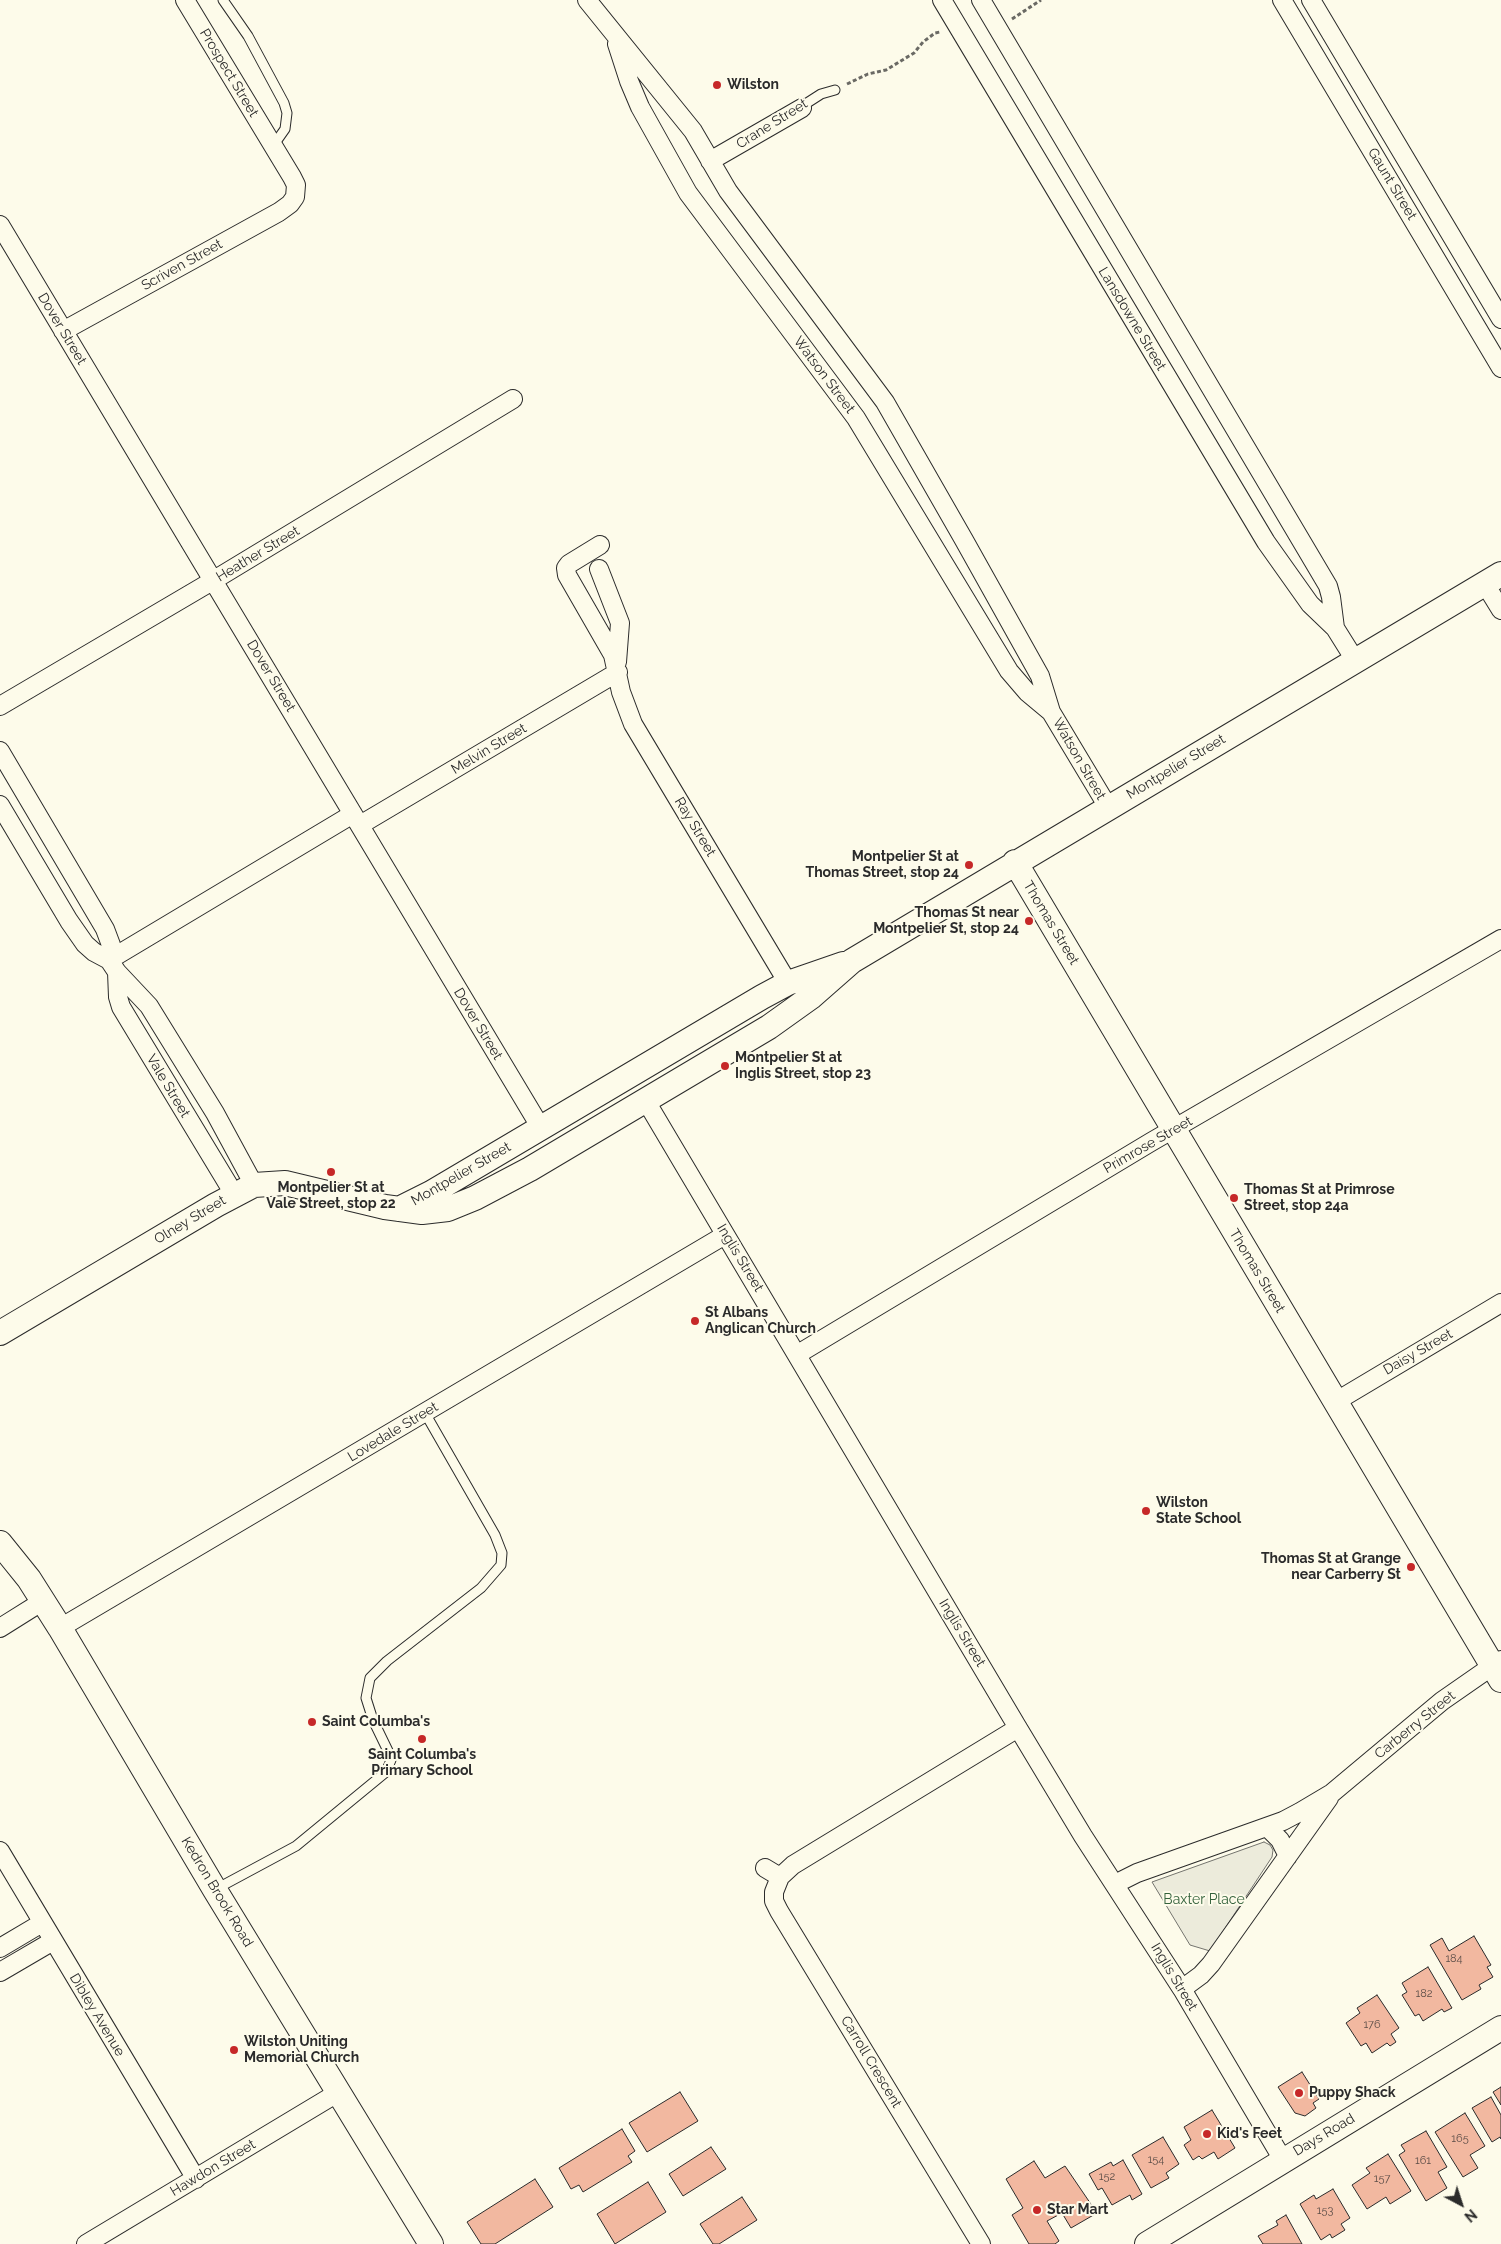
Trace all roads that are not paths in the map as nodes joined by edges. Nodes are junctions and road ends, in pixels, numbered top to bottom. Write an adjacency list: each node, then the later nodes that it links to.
1 (185, 0): 11 (street, Prospect Street)
2 (223, 0): 11 (lane)
3 (587, 0): 8 (street, Watson Street)
4 (942, 0): 24 (street, Lansdowne Street)
5 (980, 0): 24 (street, Lansdowne Street)
6 (1282, 0): 17 (street, Gaunt Street)
7 (1311, 0): 15 (street, Gaunt Street)
8 (611, 30): 12 (street, Watson Street); 28 (street, Watson Street)
9 (835, 90): 10 (lane, Crane Street)
10 (802, 108): 12 (street, Crane Street)
11 (273, 146): 13 (street, Prospect Street)
12 (710, 162): 28 (street, Watson Street)
13 (296, 194): 16 (street, Scriven Street)
14 (0, 225): 16 (street, Dover Street)
15 (1501, 319)
16 (63, 331): 22 (street, Dover Street)
17 (1501, 368)
18 (513, 399): 22 (street, Heather Street)
19 (600, 545): 26 (street, Ray Street)
20 (600, 569): 26 (street, Ray Street)
21 (1493, 579): 23 (street); 25 (street, Montpelier Street)
22 (214, 580): 27 (street, Heather Street); 32 (street, Dover Street)
23 (1501, 610)
24 (1336, 628): 25 (street, Lansdowne Street)
25 (1355, 660): 31 (street, Montpelier Street)
26 (617, 668): 32 (street, Melvin Street); 37 (street, Ray Street)
27 (0, 706)
28 (1051, 712): 31 (street, Watson Street)
29 (0, 751): 36 (street, Vale Street)
30 (0, 805): 36 (street, Vale Street)
31 (1108, 808): 33 (street, Montpelier Street)
32 (356, 820): 36 (street, Melvin Street); 39 (street, Dover Street)
33 (1015, 862): 35 (street, Montpelier Street); 40 (street, Thomas Street)
34 (1501, 938): 40 (street, Primrose Street)
35 (852, 961): 37 (street, Montpelier Street); 38 (street, Montpelier Street)
36 (113, 966): 41 (street, Vale Street); 41 (street, Vale Street)
37 (788, 983): 39 (street, Montpelier Street)
38 (646, 1101): 42 (street, Montpelier Street); 43 (street, Inglis Street)
39 (541, 1128): 42 (street, Montpelier Street)
40 (1174, 1130): 46 (street, Primrose Street); 47 (street, Thomas Street)
41 (244, 1190): 42 (street, Olney Street); 45 (street, Olney Street)
42 (399, 1209)
43 (726, 1235): 46 (street, Inglis Street); 48 (street, Lovedale Street)
44 (1501, 1303): 47 (street, Daisy Street)
45 (0, 1333)
46 (798, 1354): 54 (street, Inglis Street)
47 (1335, 1402): 53 (street, Thomas Street)
48 (425, 1413): 52 (street, Lovedale Street); 60 (lane)
49 (0, 1543): 50 (street, Kedron Brook Road)
50 (43, 1601): 51 (street); 52 (street, Kedron Brook Road)
51 (0, 1628)
52 (60, 1628): 60 (street, Kedron Brook Road)
53 (1498, 1668): 55 (street, Carberry Street)
54 (1018, 1728): 59 (street, Inglis Street); 72 (street, Carroll Crescent)
55 (1332, 1793): 56 (street, Carberry Street); 58 (street, Carberry Street)
56 (1267, 1827): 58 (street); 59 (street, Carberry Street)
57 (0, 1850): 61 (street, Dibley Avenue)
58 (1288, 1856): 65 (street, Carberry Street)
59 (1114, 1884): 65 (street, Inglis Street)
60 (215, 1890): 67 (street, Kedron Brook Road)
61 (42, 1923): 62 (street, Dibley Avenue); 63 (street)
62 (53, 1941): 64 (street); 69 (street, Dibley Avenue)
63 (0, 1948)
64 (0, 1972)
65 (1182, 1989): 68 (street, Inglis Street)
66 (1501, 2028): 68 (street, Days Road)
67 (339, 2092): 69 (street, Hawdon Street); 71 (street, Kedron Brook Road)
68 (1283, 2160): 73 (street, Days Road)
69 (196, 2179): 70 (street, Hawdon Street)
70 (86, 2244)
71 (431, 2244)
72 (981, 2244)
73 (1147, 2244)

